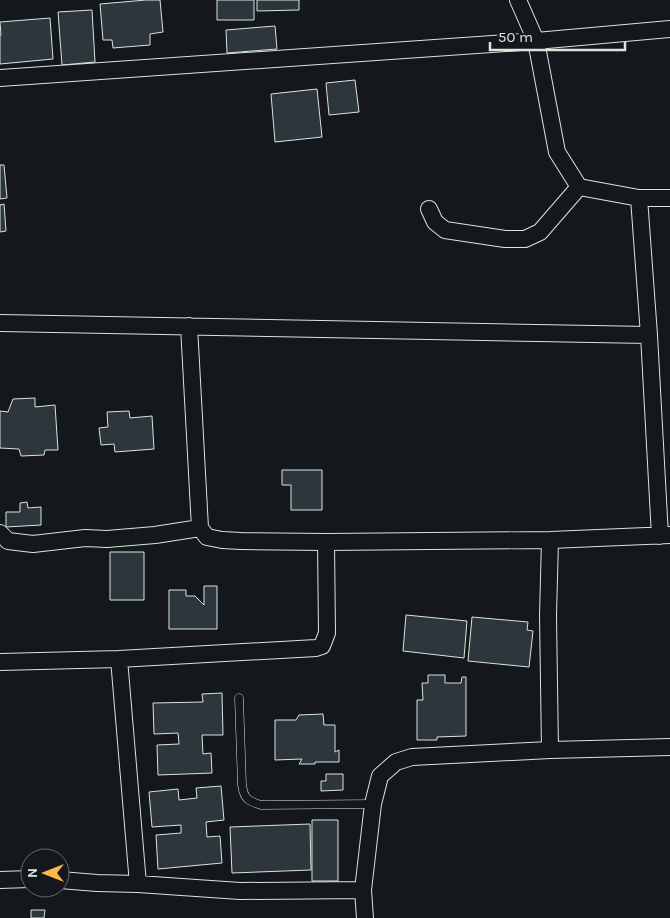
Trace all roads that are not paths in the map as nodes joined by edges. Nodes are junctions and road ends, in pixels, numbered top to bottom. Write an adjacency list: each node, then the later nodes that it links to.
1 (518, 0): 3 (street)
2 (670, 29): 3 (street)
3 (536, 41): 4 (street); 5 (street)
4 (0, 78)
5 (579, 187): 6 (street); 8 (street)
6 (639, 198): 7 (street); 11 (street)
7 (670, 198)
8 (430, 209)
9 (0, 323): 10 (street)
10 (190, 326): 11 (street); 12 (street)
11 (649, 335): 14 (street)
12 (200, 528): 13 (street); 16 (street)
13 (0, 533)
14 (665, 535): 15 (street)
15 (550, 540): 16 (street); 21 (street)
16 (326, 542): 17 (street)
17 (119, 659): 18 (street); 26 (street)
18 (0, 662)
19 (239, 698): 22 (lane)
20 (670, 747): 21 (street)
21 (550, 750): 22 (street)
22 (373, 804): 27 (street)
23 (20, 879): 24 (street)
24 (0, 880)
25 (70, 881): 26 (street)
26 (138, 884): 27 (street)
27 (363, 890): 28 (street)
28 (365, 918)

